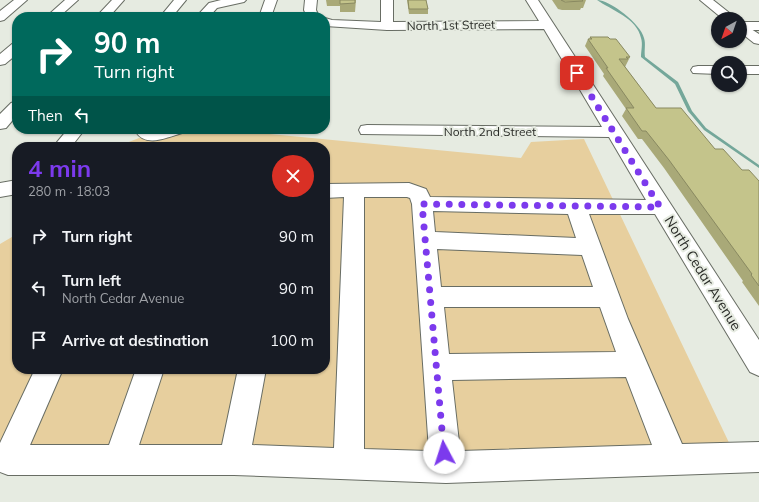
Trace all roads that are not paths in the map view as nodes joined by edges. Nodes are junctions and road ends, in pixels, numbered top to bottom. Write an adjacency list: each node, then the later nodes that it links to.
1 (22, 0): 19 (main road)
2 (72, 0): 12 (main road)
3 (118, 0): 13 (main road)
4 (180, 0): 14 (main road)
5 (240, 0): 11 (main road); 15 (main road)
6 (271, 0): 16 (main road)
7 (311, 0): 17 (main road)
8 (387, 0): 22 (main road)
9 (532, 0): 21 (main road, North Cedar Avenue)
10 (706, 0): 18 (main road)
11 (235, 11)
12 (58, 12)
13 (107, 12)
14 (170, 12)
15 (207, 12)
16 (267, 12)
17 (311, 12)
18 (722, 12)
19 (0, 17)
20 (330, 24): 22 (main road, North 1st Street)
21 (547, 24): 22 (main road, North 1st Street); 36 (main road, North Cedar Avenue)
22 (387, 26)
23 (747, 26): 24 (main road)
24 (759, 26)
25 (747, 31): 26 (main road)
26 (759, 40)
27 (12, 51): 28 (main road)
28 (0, 61)
29 (698, 70): 30 (main road)
30 (711, 70)
31 (747, 70): 32 (main road)
32 (759, 70)
33 (12, 111): 34 (main road)
34 (0, 124)
35 (367, 130): 36 (main road, North 2nd Street)
36 (614, 132): 47 (main road, North Cedar Avenue)
37 (73, 134): 40 (main road)
38 (151, 134): 39 (main road)
39 (161, 134)
40 (66, 142)
41 (12, 188): 42 (main road)
42 (0, 190)
43 (330, 190): 44 (main road)
44 (354, 191): 45 (main road); 63 (main road)
45 (422, 204): 46 (main road); 48 (main road)
46 (576, 207): 47 (main road); 49 (main road)
47 (660, 207): 52 (main road, North Cedar Avenue)
48 (425, 240): 49 (main road); 50 (main road)
49 (591, 247): 51 (main road)
50 (430, 297): 51 (main road); 54 (main road)
51 (608, 297): 53 (main road)
52 (759, 363)
53 (635, 364): 54 (main road); 61 (main road)
54 (437, 367): 64 (main road)
55 (47, 374): 62 (main road)
56 (148, 374): 59 (main road)
57 (251, 374): 60 (main road)
58 (759, 458): 61 (main road)
59 (119, 460): 60 (main road); 62 (main road)
60 (234, 460): 63 (main road)
61 (673, 460): 64 (main road)
62 (4, 461)
63 (349, 464): 64 (main road)
64 (446, 467)

